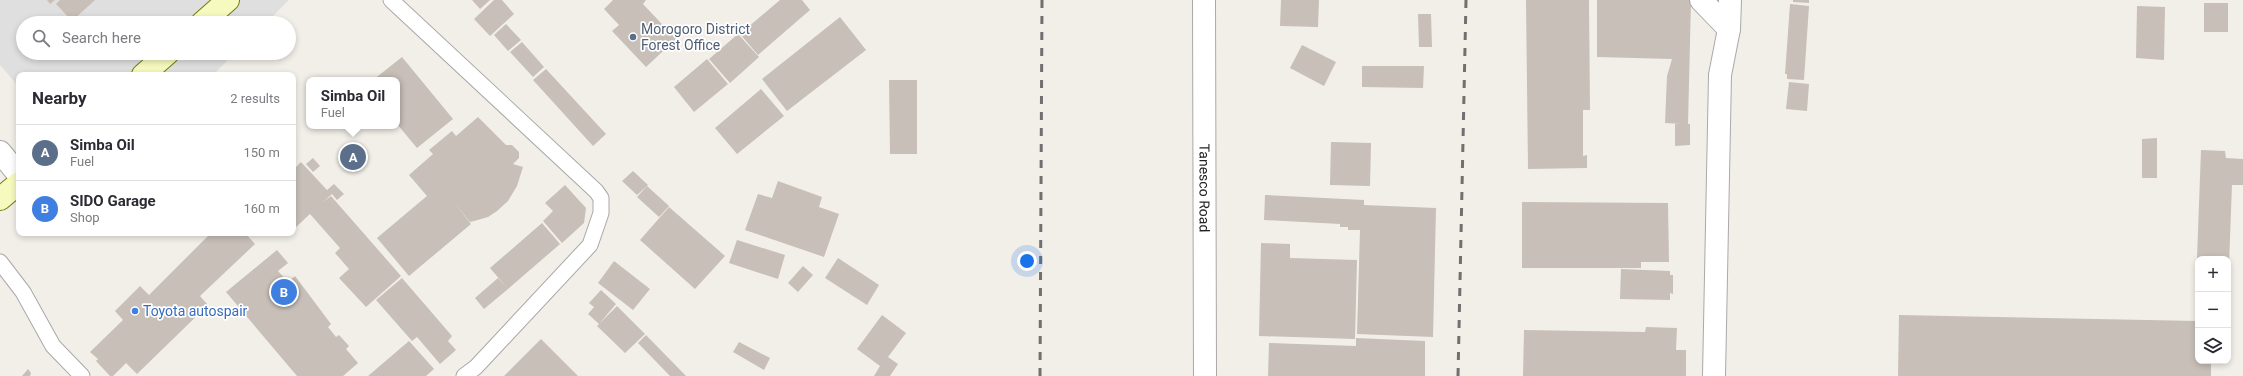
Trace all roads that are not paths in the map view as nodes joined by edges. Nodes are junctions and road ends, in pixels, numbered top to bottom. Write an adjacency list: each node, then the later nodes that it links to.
1 (228, 0): 6 (main road)
2 (391, 0): 16 (lane)
3 (1204, 0): 17 (street, Tanesco Road)
4 (1701, 0): 7 (street)
5 (1730, 0): 7 (street)
6 (210, 16)
7 (1729, 29): 18 (street)
8 (160, 60): 9 (main road)
9 (146, 72)
10 (0, 152): 11 (street)
11 (16, 171)
12 (16, 186): 13 (main road)
13 (0, 199)
14 (0, 262): 15 (lane)
15 (82, 376)
16 (464, 376)
17 (1205, 376)
18 (1714, 376)

